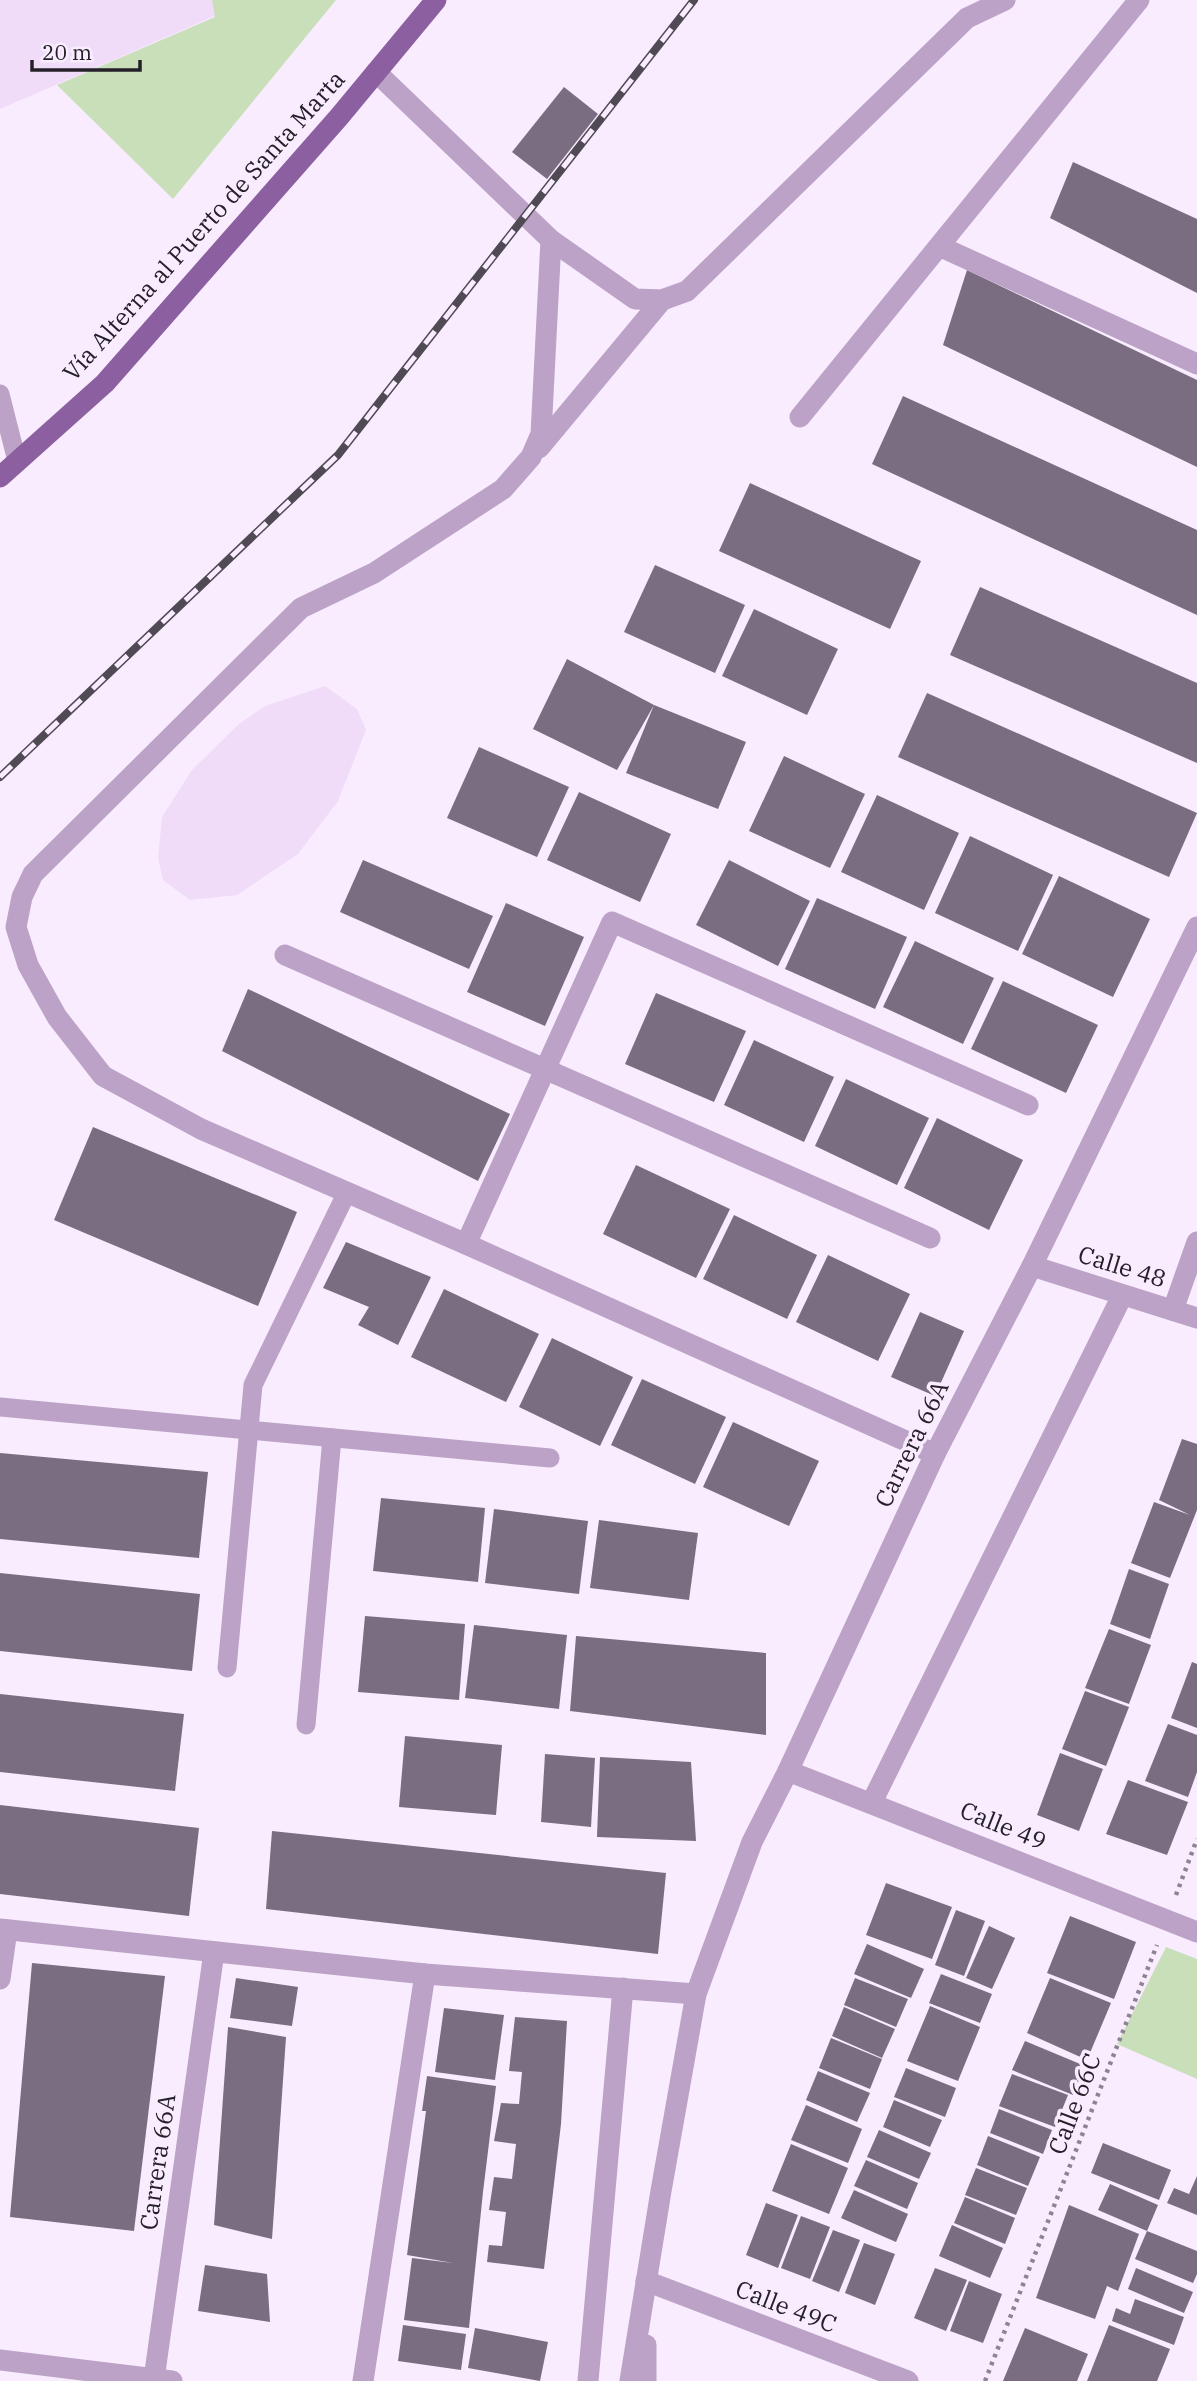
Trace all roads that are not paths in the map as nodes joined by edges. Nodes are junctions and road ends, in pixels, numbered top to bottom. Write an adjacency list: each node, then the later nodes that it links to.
1 (436, 0): 4 (main road, Vía Alterna al Puerto de Santa Marta)
2 (1005, 0): 7 (street)
3 (1139, 0): 6 (street)
4 (376, 72): 5 (street); 12 (main road, Vía Alterna al Puerto de Santa Marta)
5 (551, 240): 7 (street); 11 (street)
6 (939, 246): 8 (street); 10 (street)
7 (662, 300): 11 (street)
8 (1197, 364)
9 (0, 394): 12 (lane)
10 (800, 417)
11 (531, 457): 18 (street)
12 (17, 461): 13 (main road, Vía Alterna al Puerto de Santa Marta)
13 (0, 477)
14 (1197, 927): 22 (street, Carrera 66A)
15 (285, 955): 16 (street)
16 (547, 1070): 17 (street); 19 (street); 21 (street)
17 (1028, 1105)
18 (347, 1192): 21 (street); 27 (lane)
19 (930, 1238)
20 (1197, 1242): 24 (street)
21 (466, 1244): 29 (street)
22 (1032, 1266): 23 (street, Calle 48); 29 (street, Carrera 66A)
23 (1122, 1296): 24 (street, Calle 48); 34 (street)
24 (1173, 1310): 25 (street, Calle 48)
25 (1197, 1318)
26 (0, 1407): 27 (lane)
27 (248, 1430): 28 (lane); 31 (lane)
28 (332, 1438): 30 (lane); 32 (lane)
29 (934, 1454): 33 (street, Carrera 66A)
30 (550, 1458)
31 (227, 1668)
32 (306, 1725)
33 (788, 1771): 34 (street, Calle 49); 41 (street, Carrera 66A)
34 (872, 1802): 36 (street, Calle 49)
35 (4, 1930): 37 (street); 39 (street)
36 (1197, 1932)
37 (214, 1952): 38 (street); 44 (street, Carrera 66A)
38 (425, 1974): 40 (street); 45 (street)
39 (0, 1979)
40 (623, 1988): 41 (street); 46 (street)
41 (696, 1994): 42 (street, Carrera 66A)
42 (646, 2281): 47 (street, Carrera 66A); 48 (street, Carrera 66A); 49 (street, Calle 49C)
43 (0, 2360): 44 (street, Carrera 66A)
44 (163, 2380)
45 (363, 2381)
46 (588, 2381)
47 (630, 2381)
48 (646, 2381)
49 (908, 2381)

